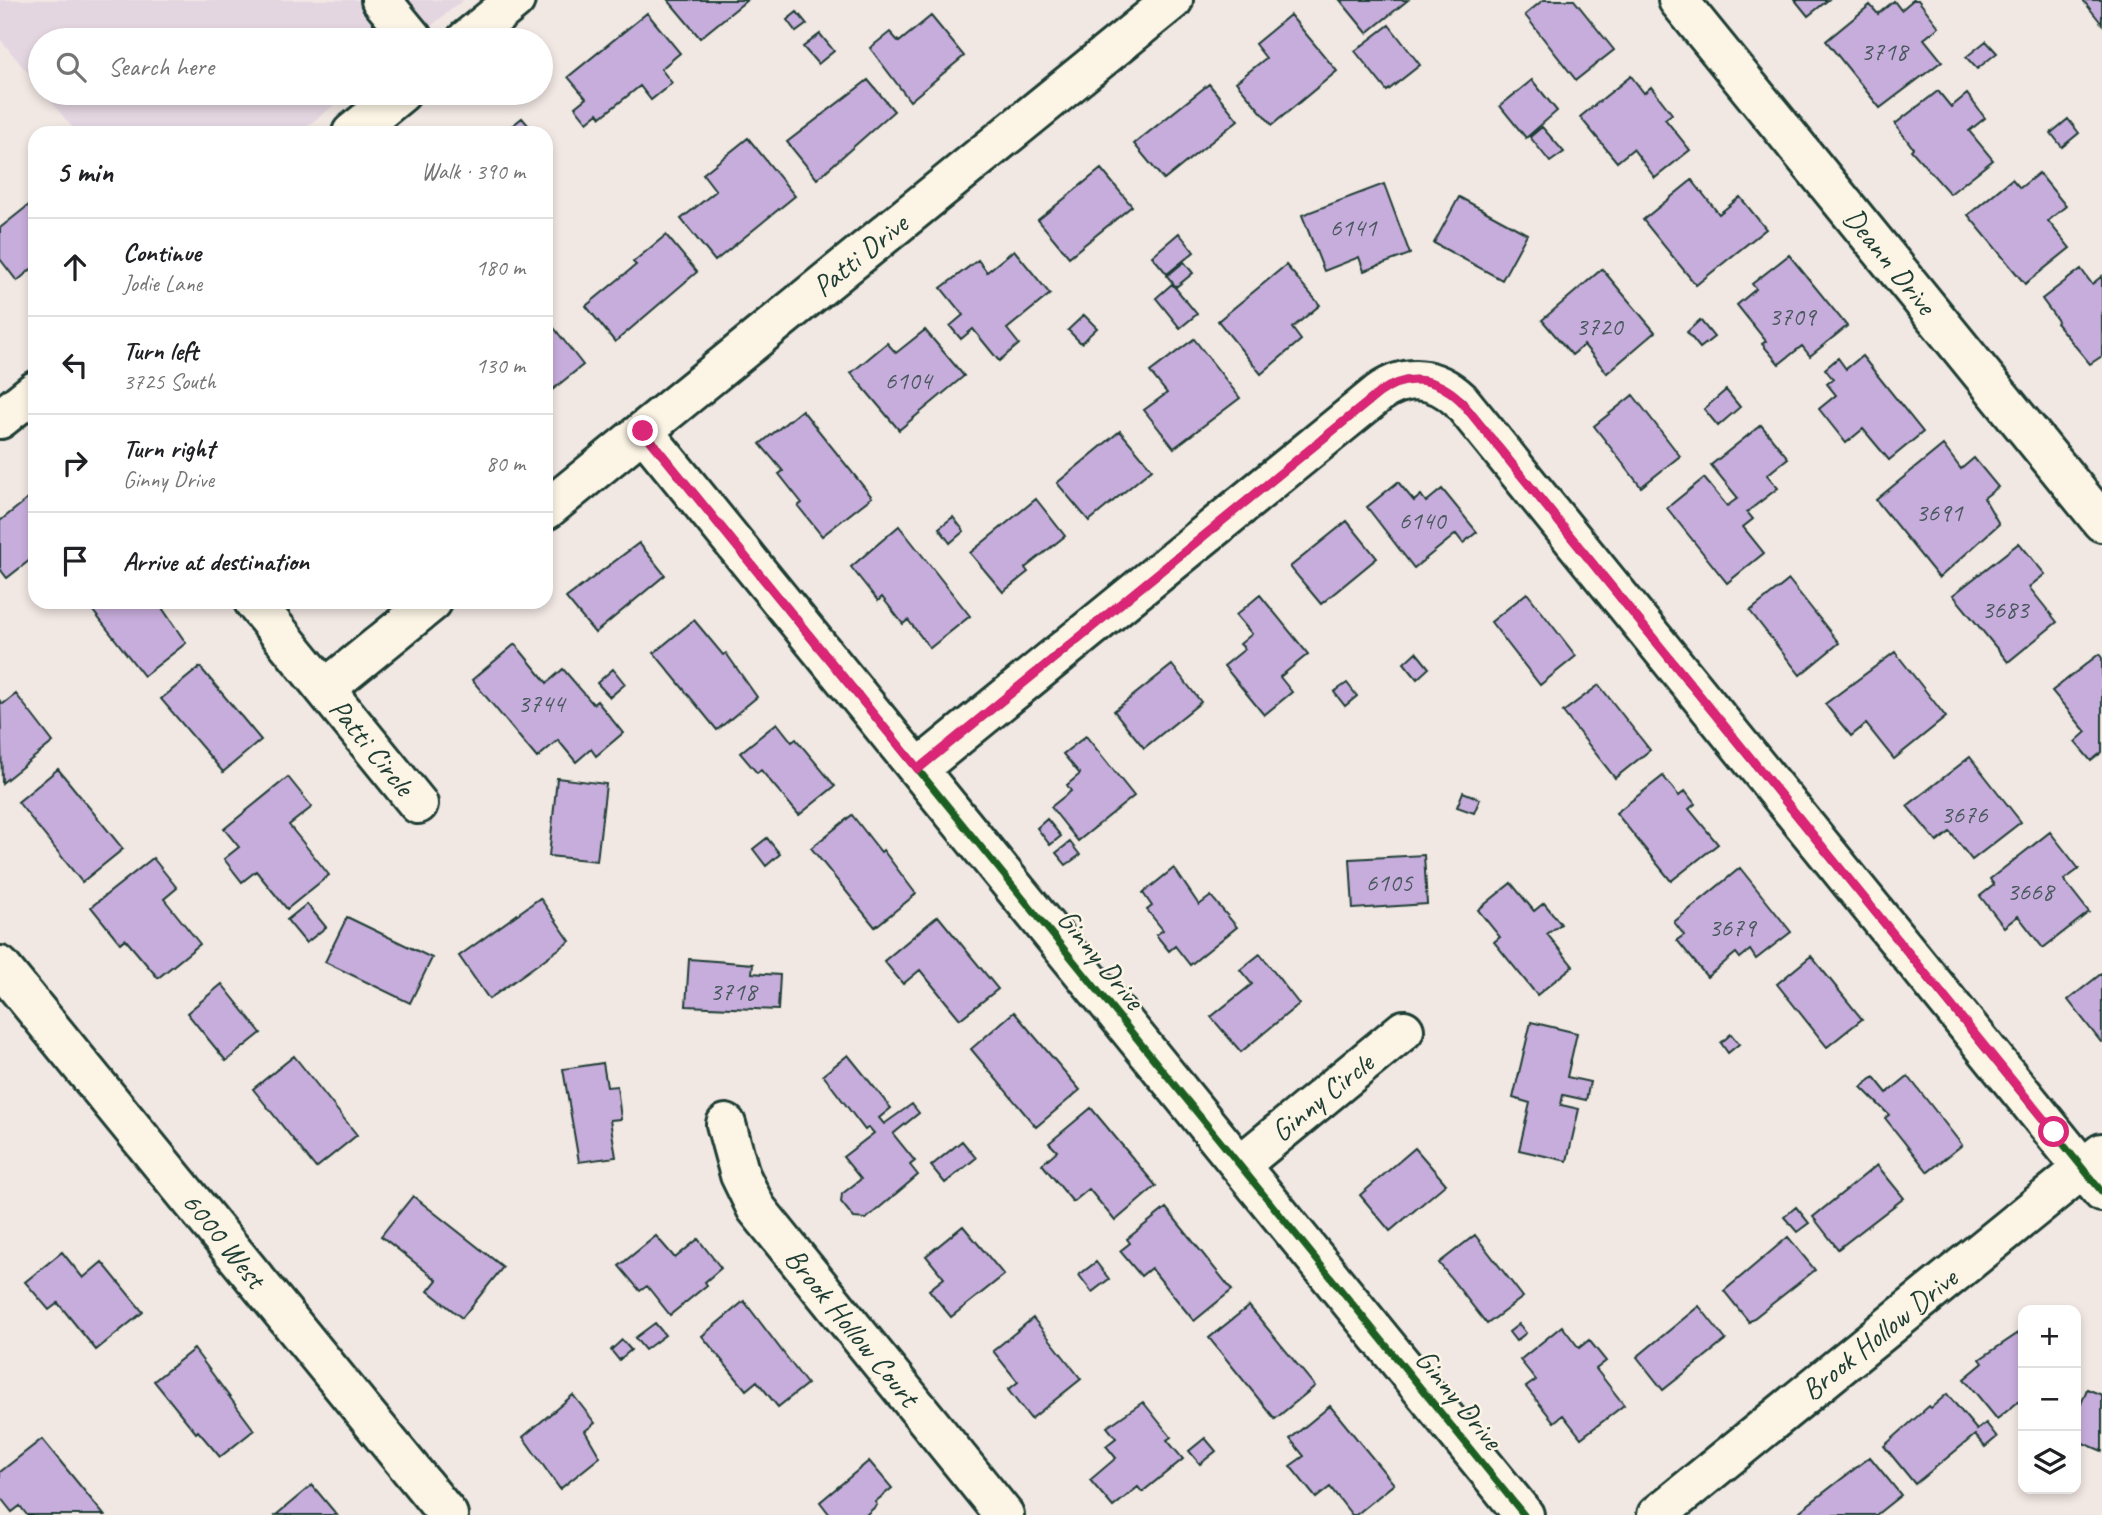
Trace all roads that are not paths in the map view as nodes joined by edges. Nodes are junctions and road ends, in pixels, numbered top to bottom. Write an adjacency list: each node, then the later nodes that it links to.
1 (381, 0): 5 (street)
2 (516, 0): 6 (street)
3 (1173, 0): 11 (street, Patti Drive)
4 (1678, 0): 13 (street, Deann Drive)
5 (404, 28)
6 (481, 28)
7 (386, 105): 8 (street)
8 (361, 126)
9 (28, 397): 10 (street)
10 (0, 419)
11 (643, 431): 12 (street, Patti Drive); 17 (street, Ginny Drive)
12 (553, 504)
13 (2102, 522)
14 (260, 609): 16 (street)
15 (423, 609): 16 (street)
16 (325, 689): 18 (street, Patti Circle)
17 (918, 769): 22 (street, Ginny Drive); 23 (street)
18 (418, 804)
19 (0, 966): 24 (street, 6000 West)
20 (1404, 1030): 22 (street, Ginny Circle)
21 (726, 1125): 25 (street, Brook Hollow Court)
22 (1240, 1165): 26 (street, Ginny Drive)
23 (2096, 1171): 27 (street, Brook Hollow Drive)
24 (448, 1515)
25 (1004, 1515)
26 (1524, 1515)
27 (1657, 1515)

